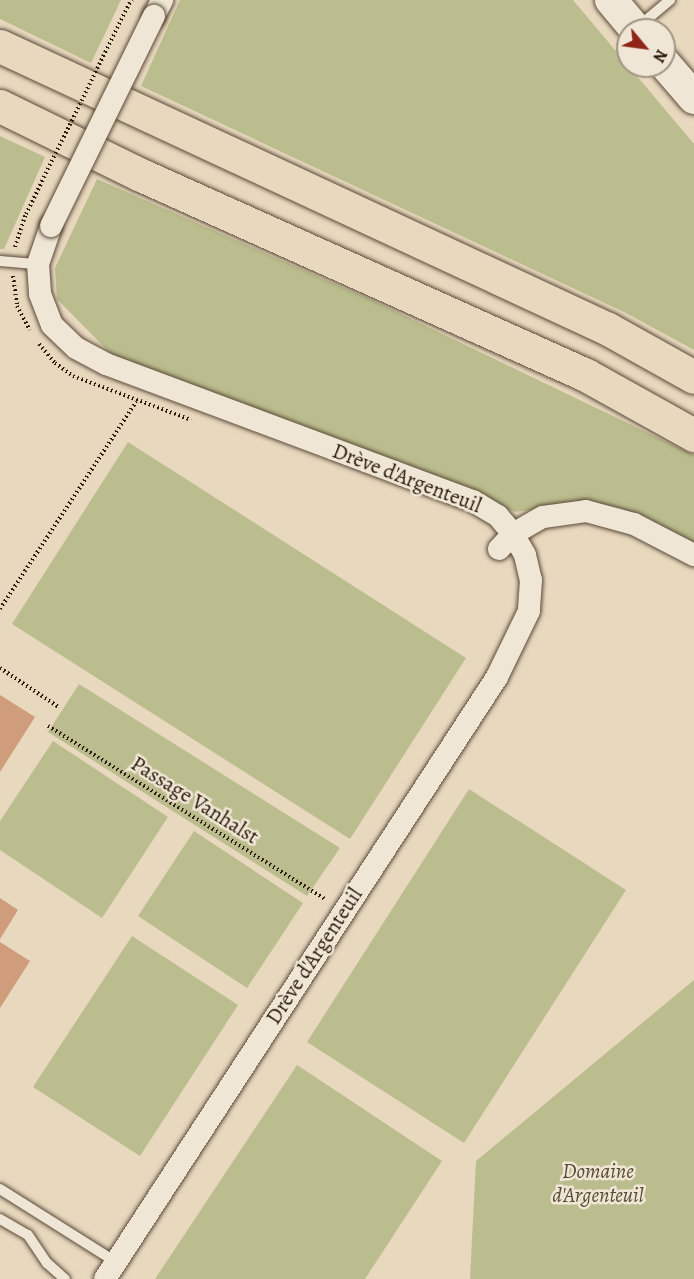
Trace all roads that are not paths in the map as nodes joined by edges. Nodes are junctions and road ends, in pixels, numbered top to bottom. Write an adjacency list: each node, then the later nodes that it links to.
1 (611, 0): 4 (street)
2 (670, 0): 5 (lane)
3 (158, 8): 11 (street, Drève d'Argenteuil, bridge)
4 (626, 18)
5 (648, 18)
6 (0, 46): 12 (highway)
7 (676, 77): 8 (street)
8 (694, 98)
9 (0, 106): 13 (highway)
10 (0, 261): 11 (lane)
11 (38, 264): 14 (street, Drève d'Argenteuil)
12 (694, 377)
13 (694, 435)
14 (506, 541): 15 (street); 20 (street, Drève d'Argenteuil)
15 (694, 555)
16 (0, 1189): 18 (lane)
17 (0, 1195): 18 (lane)
18 (19, 1202): 20 (lane)
19 (0, 1219): 21 (lane)
20 (110, 1271)
21 (65, 1279)

